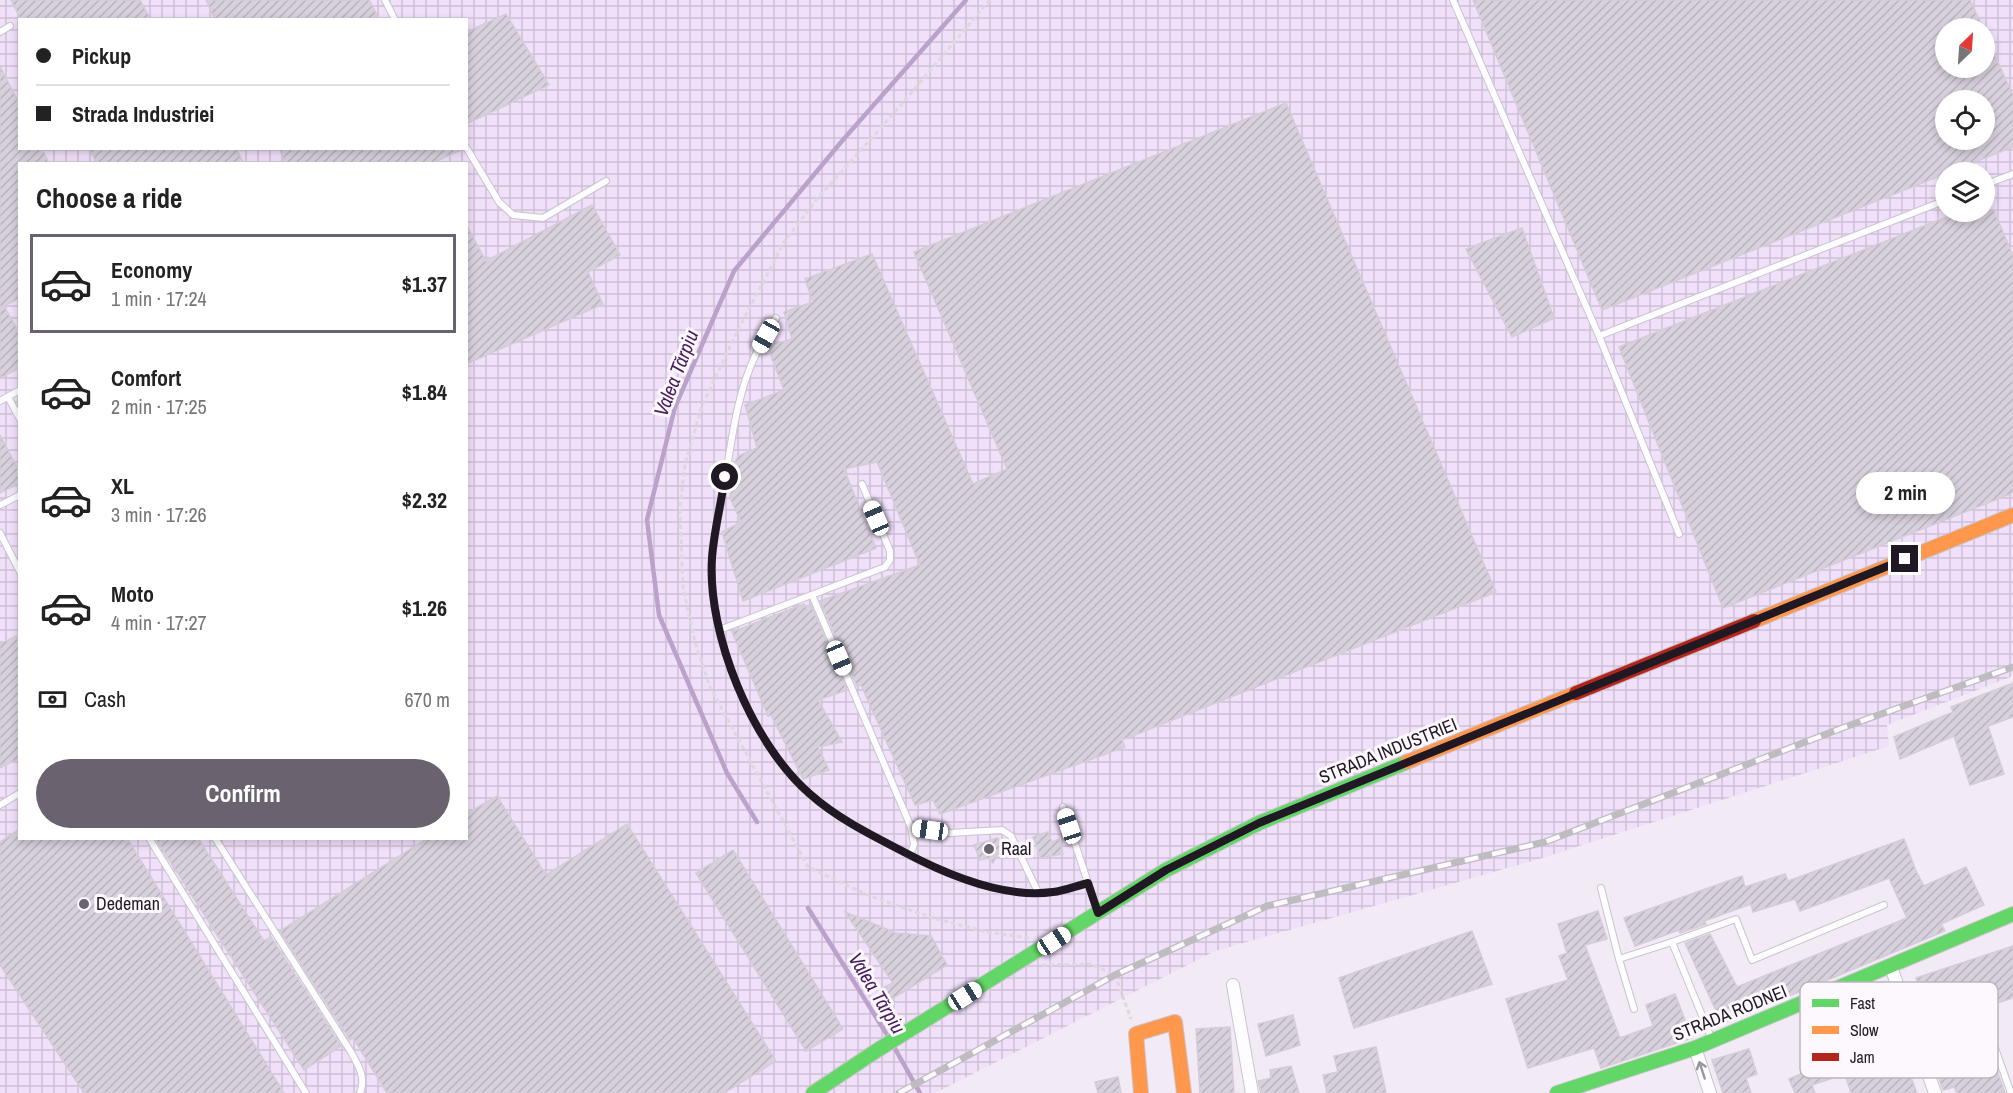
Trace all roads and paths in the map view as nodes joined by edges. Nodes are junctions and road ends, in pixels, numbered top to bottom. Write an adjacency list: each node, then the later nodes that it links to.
1 (385, 0): 4 (lane)
2 (990, 0): 40 (path)
3 (1453, 0): 13 (lane)
4 (394, 18)
5 (10, 26): 6 (lane)
6 (0, 32)
7 (468, 150): 9 (lane)
8 (2013, 174): 10 (lane)
9 (606, 181)
10 (1995, 181)
11 (1935, 204): 13 (lane)
12 (776, 318): 26 (lane)
13 (1599, 336): 23 (lane)
14 (18, 391): 15 (lane)
15 (8, 397): 16 (lane); 17 (lane)
16 (0, 401)
17 (18, 415)
18 (862, 484): 25 (lane)
19 (18, 496): 20 (lane)
20 (0, 505)
21 (2013, 515): 38 (street, STRADA INDUSTRIEI)
22 (0, 533): 24 (lane)
23 (1679, 534)
24 (18, 568)
25 (812, 595): 26 (lane); 30 (lane)
26 (719, 630): 33 (lane)
27 (18, 794): 28 (lane)
28 (0, 805)
29 (1063, 807): 34 (lane)
30 (911, 827): 33 (lane); 36 (lane)
31 (150, 840): 55 (lane)
32 (216, 840): 56 (lane)
33 (910, 856): 36 (lane)
34 (1088, 883): 36 (lane); 38 (lane)
35 (1600, 888): 42 (lane)
36 (1038, 892)
37 (1884, 905): 41 (lane)
38 (1098, 913): 40 (street, STRADA INDUSTRIEI)
39 (2013, 914): 44 (street, STRADA RODNEI)
40 (1054, 941): 43 (street, STRADA INDUSTRIEI)
41 (1672, 942): 42 (lane); 51 (lane)
42 (1619, 959): 49 (lane)
43 (1017, 964): 50 (path); 57 (street, STRADA INDUSTRIEI)
44 (1891, 967): 45 (street, STRADA RODNEI); 46 (street)
45 (1855, 982)
46 (1896, 982)
47 (1233, 985): 60 (street)
48 (1800, 1005): 51 (street, STRADA RODNEI)
49 (1634, 1009)
50 (1136, 1034): 58 (street); 59 (street)
51 (1712, 1041): 52 (street, STRADA RODNEI)
52 (1695, 1048): 61 (street, STRADA RODNEI); 62 (street, one-way to 52)
53 (1998, 1057): 64 (lane)
54 (1930, 1078): 63 (street)
55 (306, 1093)
56 (360, 1093)
57 (813, 1093)
58 (1140, 1093)
59 (1184, 1093)
60 (1251, 1093)
61 (1557, 1093)
62 (1710, 1093)
63 (1935, 1093)
64 (2011, 1093)

